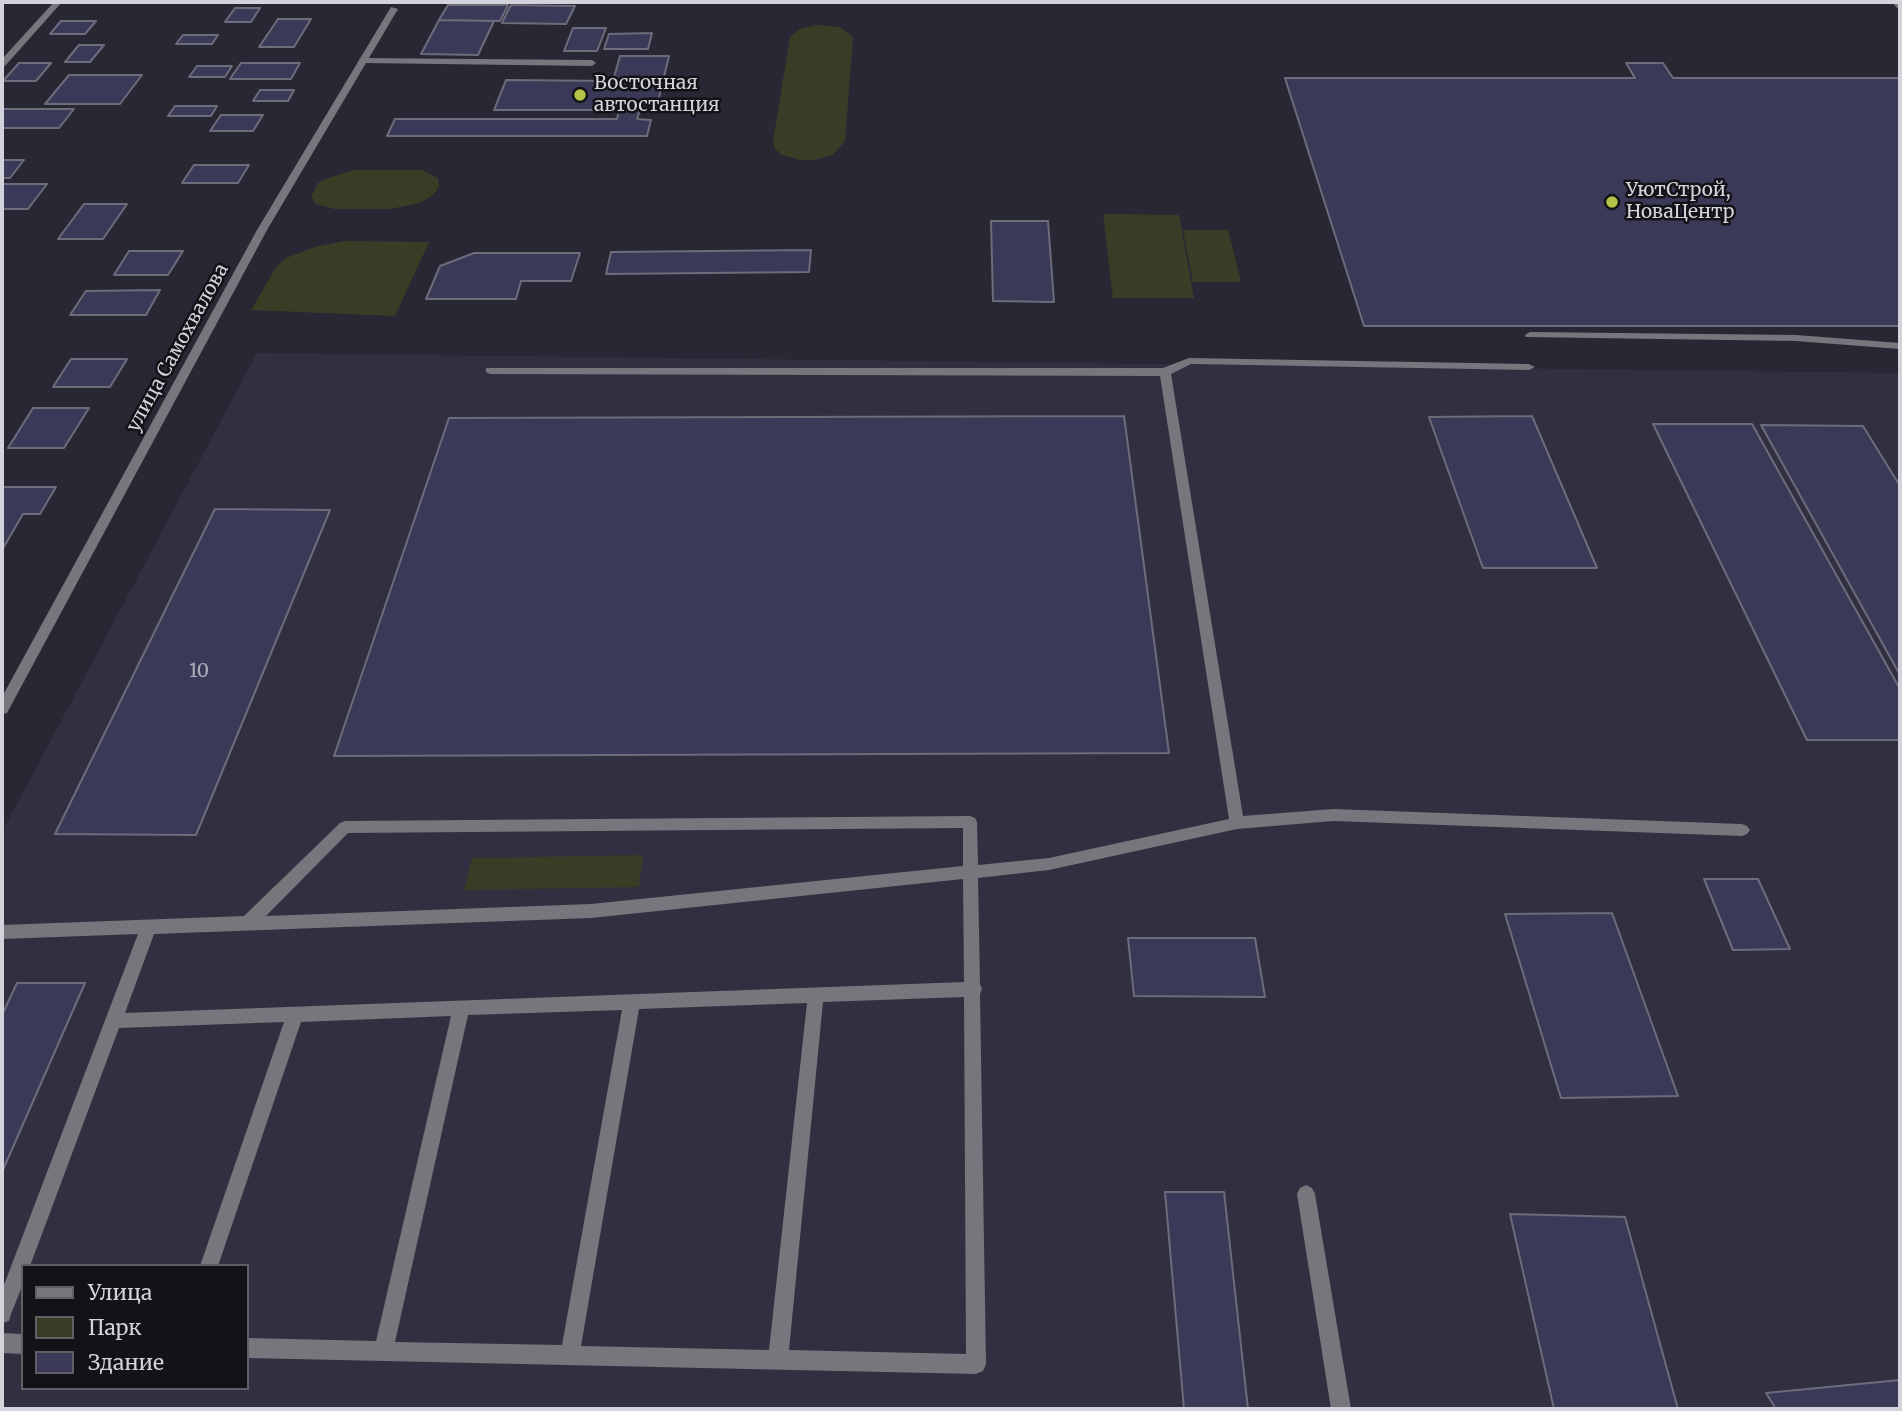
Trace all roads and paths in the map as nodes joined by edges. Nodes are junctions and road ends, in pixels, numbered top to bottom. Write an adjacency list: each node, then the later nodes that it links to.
1 (58, 2): 7 (street)
2 (1896, 2): 3 (street)
3 (1900, 6)
4 (394, 9): 5 (street, улица Самохвалова)
5 (363, 60): 6 (street); 13 (street, улица Самохвалова)
6 (592, 63)
7 (2, 64)
8 (1530, 335): 9 (street)
9 (1900, 346)
10 (1529, 367): 12 (street)
11 (491, 370): 12 (street)
12 (1165, 372): 14 (street)
13 (2, 709)
14 (1237, 823): 15 (street); 16 (street)
15 (1742, 830)
16 (973, 872): 17 (street); 17 (street); 20 (street)
17 (248, 923): 18 (street)
18 (149, 927): 19 (street); 25 (street)
19 (2, 932)
20 (974, 989): 21 (street); 34 (street)
21 (816, 994): 22 (street); 34 (street)
22 (632, 1001): 23 (street); 33 (street)
23 (461, 1008): 24 (street); 32 (street)
24 (295, 1014): 25 (street); 27 (street)
25 (113, 1021): 28 (street)
26 (1306, 1194): 35 (street)
27 (210, 1264)
28 (2, 1314)
29 (2, 1343): 30 (street)
30 (21, 1343)
31 (248, 1348): 32 (street)
32 (383, 1352): 33 (street)
33 (570, 1355): 34 (street)
34 (778, 1360)
35 (1341, 1409)

